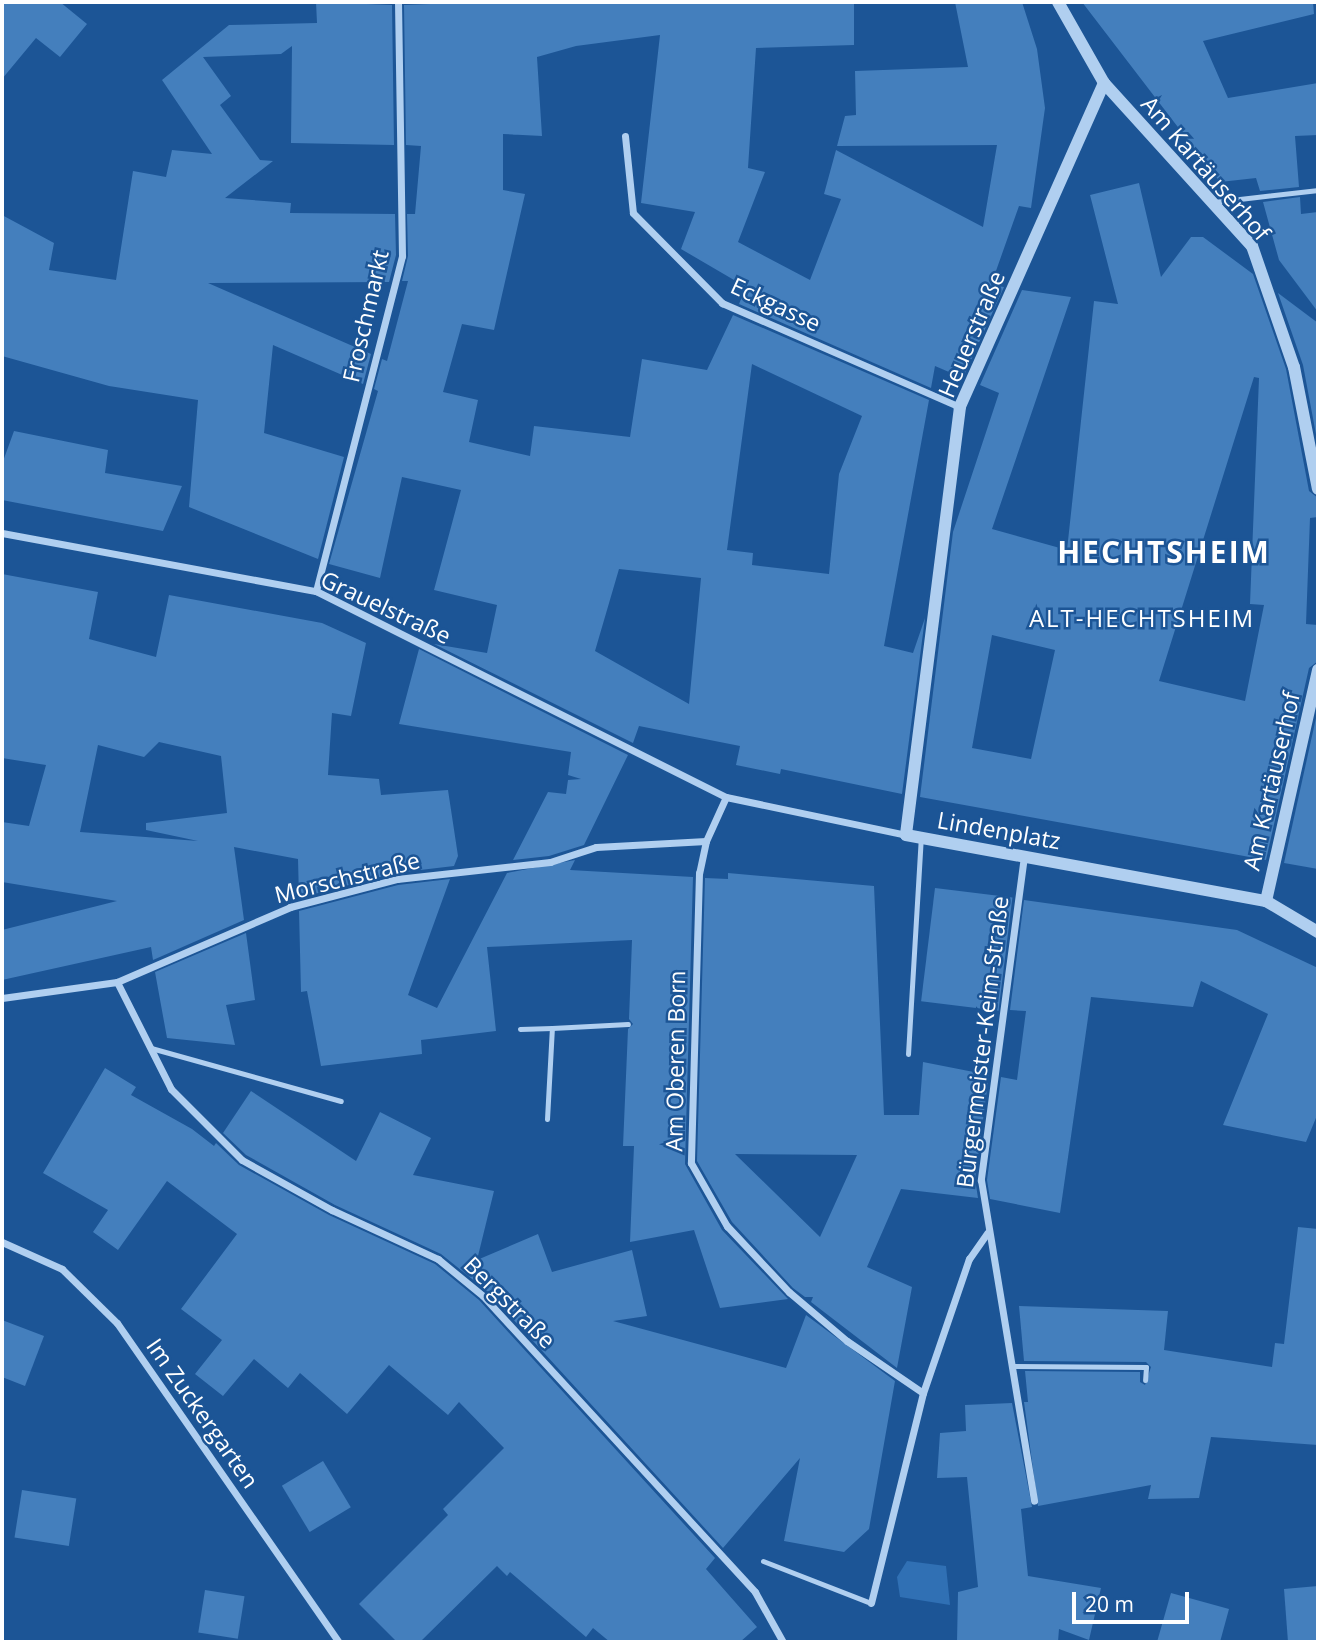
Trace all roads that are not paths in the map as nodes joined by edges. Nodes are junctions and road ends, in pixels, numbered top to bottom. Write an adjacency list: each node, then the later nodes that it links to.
1 (398, 2): 10 (street, Froschmarkt)
2 (1058, 2): 3 (street)
3 (1104, 83): 6 (street, Am Kartäuserhof); 7 (street, Heuerstraße)
4 (625, 136): 7 (street, Eckgasse)
5 (1318, 190): 6 (lane)
6 (1210, 202): 8 (street, Am Kartäuserhof)
7 (960, 407): 13 (street, Heuerstraße)
8 (1318, 489)
9 (2, 533): 10 (street, Grauelstraße)
10 (316, 591): 12 (street, Grauelstraße)
11 (1318, 670): 17 (street, Am Kartäuserhof)
12 (726, 797): 13 (street, Lindenplatz); 15 (street)
13 (906, 835): 14 (street, Lindenplatz)
14 (920, 838): 16 (street, Lindenplatz); 25 (lane)
15 (706, 841): 19 (street, Morschstraße); 32 (street, Am Oberen Born)
16 (1024, 855): 17 (street, Lindenplatz); 28 (street, Bürgermeister-Keim-Straße)
17 (1266, 901): 18 (street)
18 (1318, 932)
19 (117, 982): 20 (street, Morschstraße); 24 (street, Bergstraße)
20 (2, 998)
21 (628, 1024): 22 (lane)
22 (552, 1028): 23 (lane); 27 (lane)
23 (520, 1029)
24 (151, 1048): 26 (lane); 37 (street, Bergstraße)
25 (908, 1054)
26 (341, 1101)
27 (548, 1119)
28 (987, 1233): 30 (street, Bürgermeister-Keim-Straße); 32 (street)
29 (2, 1241): 36 (street, Im Zuckergarten)
30 (1015, 1366): 31 (lane); 33 (street, Bürgermeister-Keim-Straße)
31 (1144, 1381)
32 (923, 1393): 35 (street)
33 (1034, 1502)
34 (763, 1561): 35 (lane)
35 (871, 1603)
36 (338, 1642)
37 (783, 1642)

